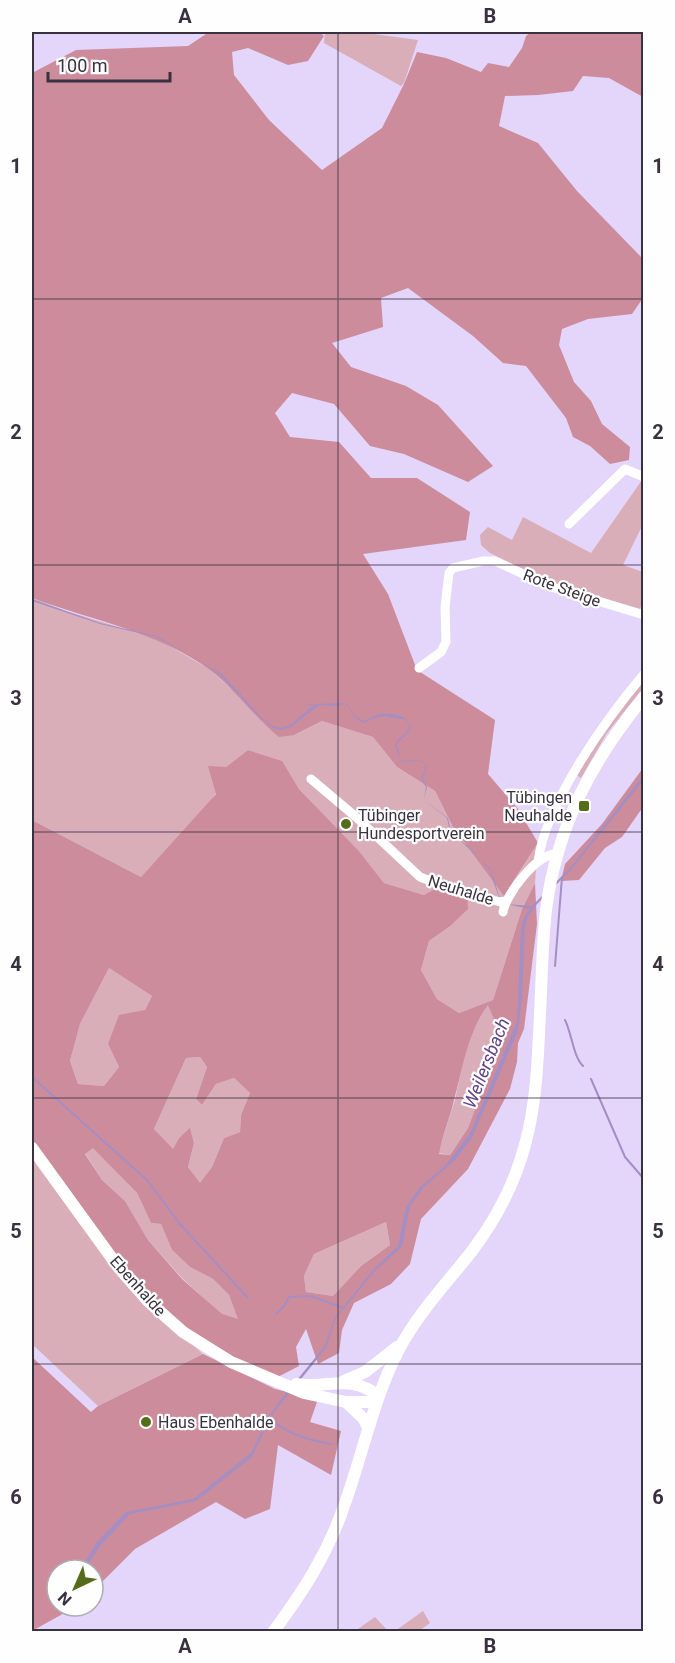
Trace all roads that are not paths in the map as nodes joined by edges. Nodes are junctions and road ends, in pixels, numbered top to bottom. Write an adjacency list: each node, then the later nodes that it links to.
1 (644, 477): 2 (street)
2 (569, 524)
3 (644, 615): 4 (street, Rote Steige)
4 (419, 668)
5 (644, 674): 9 (street)
6 (644, 697): 8 (street)
7 (311, 779): 10 (street, Neuhalde)
8 (556, 857): 9 (street); 13 (street)
9 (538, 861): 10 (street, Neuhalde)
10 (505, 901): 11 (street, Neuhalde)
11 (503, 912)
12 (32, 1149): 14 (street, Ebenhalde)
13 (404, 1340): 15 (street); 16 (street)
14 (280, 1382): 15 (street, Ebenhalde); 17 (street, Ebenhalde)
15 (342, 1382): 16 (street, Ebenhalde)
16 (378, 1399): 17 (street, Ebenhalde); 18 (street)
17 (346, 1402): 18 (street)
18 (368, 1428): 19 (street)
19 (273, 1632)

